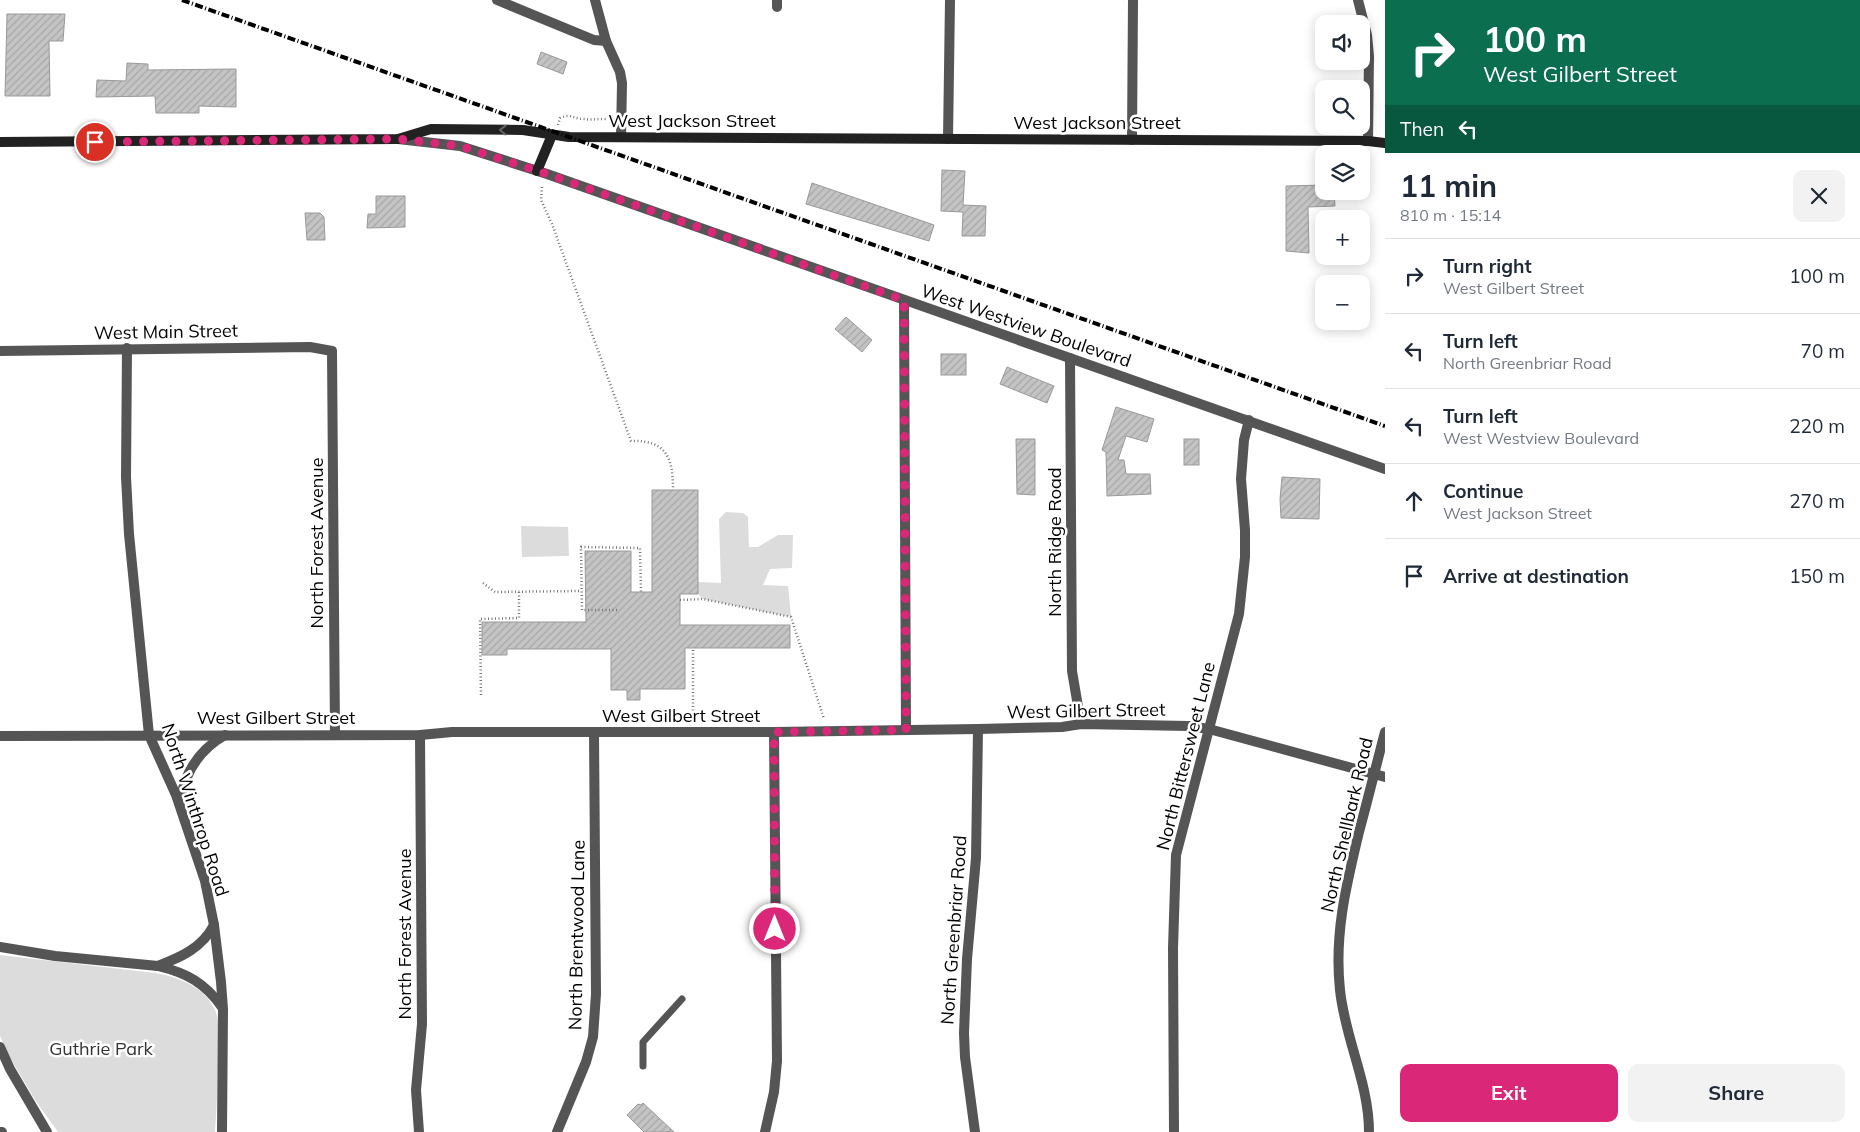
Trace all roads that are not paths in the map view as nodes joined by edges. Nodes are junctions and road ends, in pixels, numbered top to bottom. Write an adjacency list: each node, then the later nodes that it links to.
1 (497, 0): 6 (street)
2 (596, 0): 6 (street)
3 (950, 0): 10 (street)
4 (1133, 0): 11 (street)
5 (1358, 0): 12 (street)
6 (606, 41): 8 (street)
7 (552, 135): 8 (main road, West Jackson Street); 9 (main road, West Jackson Street, one-way to 9); 15 (main road)
8 (622, 137): 10 (main road, West Jackson Street)
9 (398, 139): 13 (main road, West Jackson Street); 15 (street, West Westview Boulevard)
10 (948, 139): 11 (main road, West Jackson Street)
11 (1132, 140): 12 (main road, West Jackson Street)
12 (1368, 141): 14 (main road, West Jackson Street)
13 (0, 142)
14 (1385, 143)
15 (537, 171): 16 (street, West Westview Boulevard)
16 (904, 300): 20 (street, West Westview Boulevard); 26 (street)
17 (127, 348): 18 (street, West Main Street); 19 (street, West Main Street); 31 (street, North Winthrop Road)
18 (0, 351)
19 (332, 351): 30 (street, North Forest Avenue)
20 (1070, 358): 21 (street, West Westview Boulevard); 23 (street, North Ridge Road)
21 (1249, 420): 22 (street, West Westview Boulevard); 25 (street, North Bittersweet Lane)
22 (1385, 469)
23 (1081, 724): 24 (street, West Gilbert Street); 25 (street, West Gilbert Street)
24 (978, 729): 26 (street, West Gilbert Street); 50 (street, North Greenbriar Road)
25 (1209, 729): 35 (street, West Gilbert Street); 51 (street, North Bittersweet Lane)
26 (906, 730): 28 (street, West Gilbert Street)
27 (594, 732): 28 (street, West Gilbert Street); 33 (street, West Gilbert Street); 48 (street, North Brentwood Lane)
28 (774, 732): 49 (street)
29 (1385, 732): 35 (street, North Shellbark Road)
30 (335, 734): 32 (street, West Gilbert Street); 33 (street, West Gilbert Street)
31 (149, 735): 32 (street, West Gilbert Street); 34 (street, West Gilbert Street); 37 (street, North Winthrop Road)
32 (226, 735): 37 (street)
33 (420, 735): 47 (street, North Forest Avenue)
34 (0, 736)
35 (1374, 774): 36 (street, West Gilbert Street); 52 (street, North Shellbark Road)
36 (1385, 778)
37 (180, 806): 38 (street, North Winthrop Road)
38 (214, 925): 40 (street); 42 (street, North Winthrop Road)
39 (0, 947): 40 (street)
40 (158, 966): 42 (street)
41 (682, 999): 44 (lane)
42 (223, 1009): 46 (street, North Winthrop Road)
43 (0, 1048): 45 (street)
44 (643, 1066)
45 (47, 1132)
46 (222, 1132)
47 (419, 1132)
48 (557, 1132)
49 (765, 1132)
50 (975, 1132)
51 (1174, 1132)
52 (1369, 1132)

